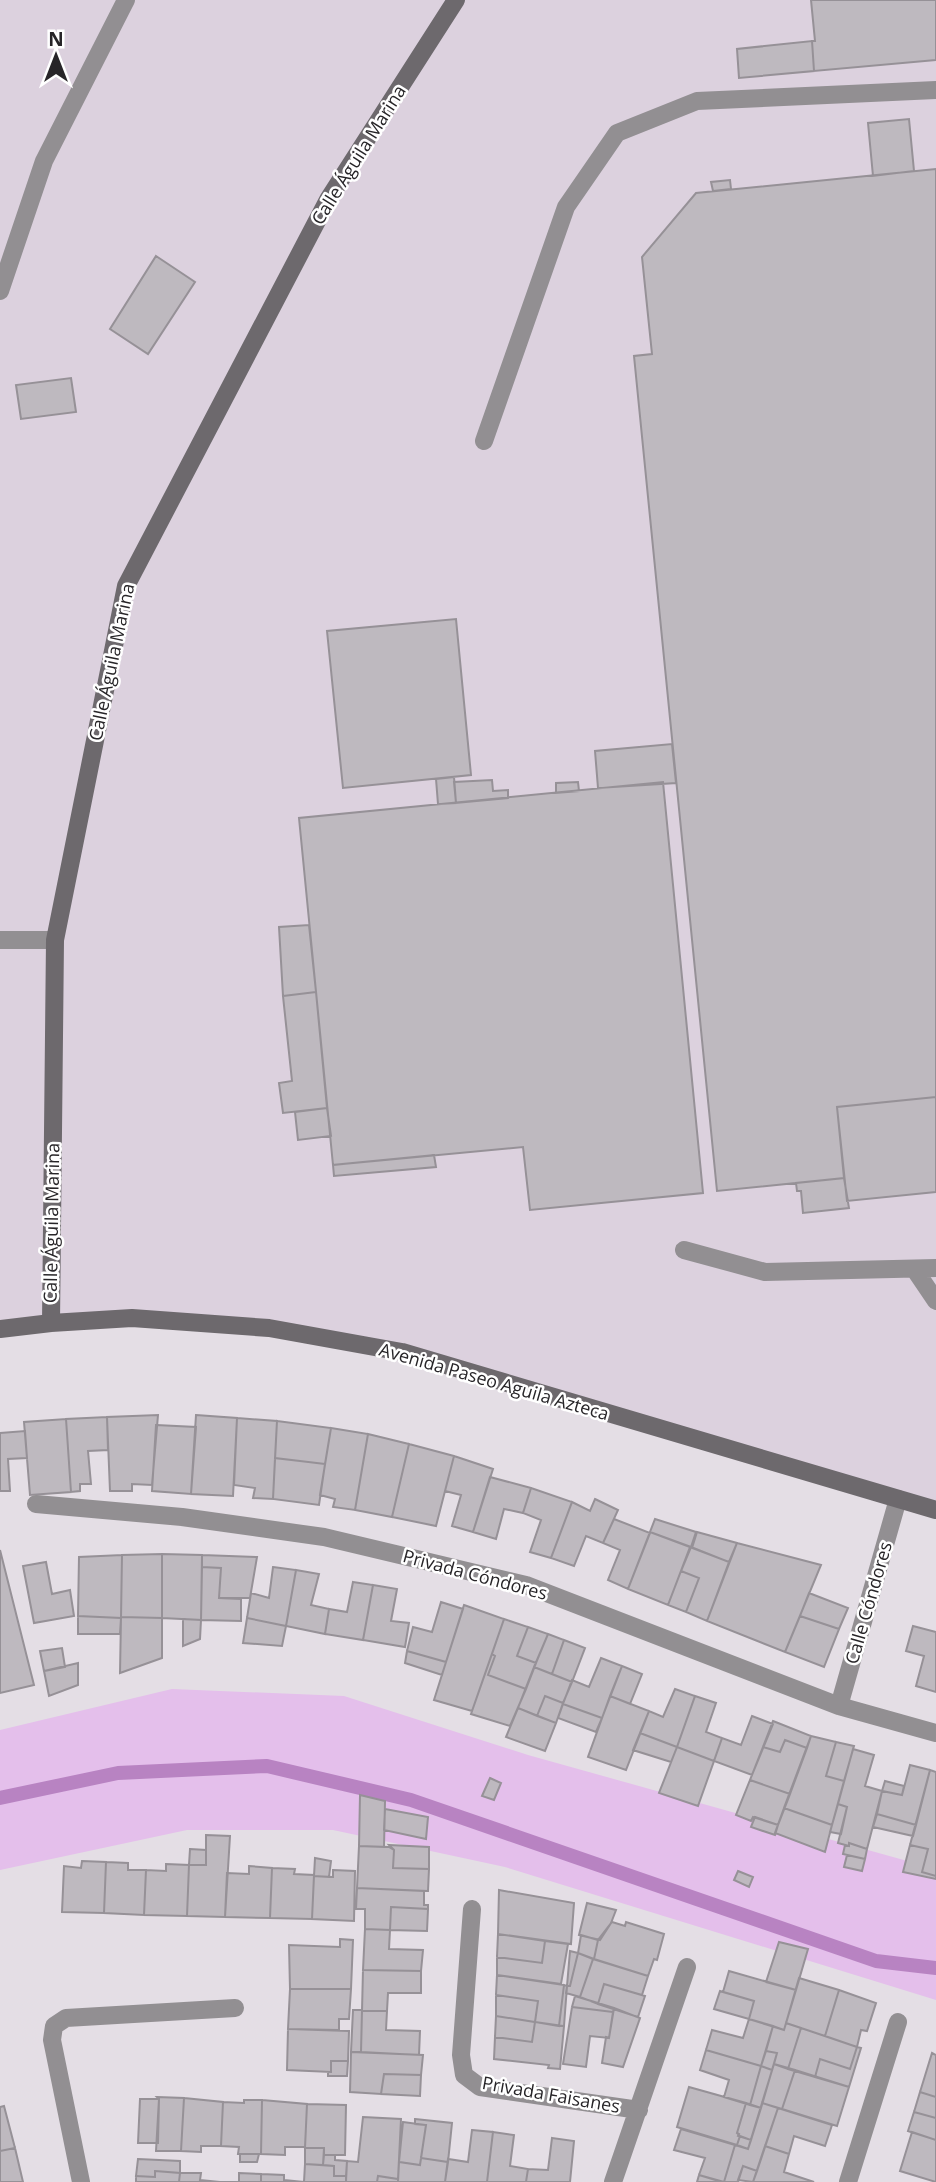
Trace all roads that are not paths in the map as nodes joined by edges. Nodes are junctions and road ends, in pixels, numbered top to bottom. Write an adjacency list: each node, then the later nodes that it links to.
1 (126, 0): 4 (street)
2 (456, 0): 7 (street, Calle Águila Marina)
3 (936, 90): 5 (street)
4 (0, 291)
5 (484, 441)
6 (0, 940): 7 (street)
7 (55, 940): 12 (street, Calle Águila Marina)
8 (684, 1250): 10 (street)
9 (936, 1268): 10 (street)
10 (915, 1270): 11 (street)
11 (936, 1301)
12 (51, 1323): 13 (street, Avenida Paseo Aguila Azteca); 14 (street, Avenida Paseo Aguila Azteca)
13 (0, 1329)
14 (898, 1499): 16 (street, Avenida Paseo Aguila Azteca); 17 (street, Calle Cóndores)
15 (36, 1504): 17 (street, Privada Cóndores)
16 (936, 1510)
17 (839, 1706): 18 (street, Privada Cóndores)
18 (936, 1733)
19 (472, 1909): 23 (street, Privada Faisanes)
20 (687, 1968): 23 (street, Privada Faisanes)
21 (235, 2008): 24 (street)
22 (898, 2022): 26 (street)
23 (639, 2110): 25 (street, Privada Faisanes)
24 (81, 2182)
25 (613, 2182)
26 (848, 2182)

